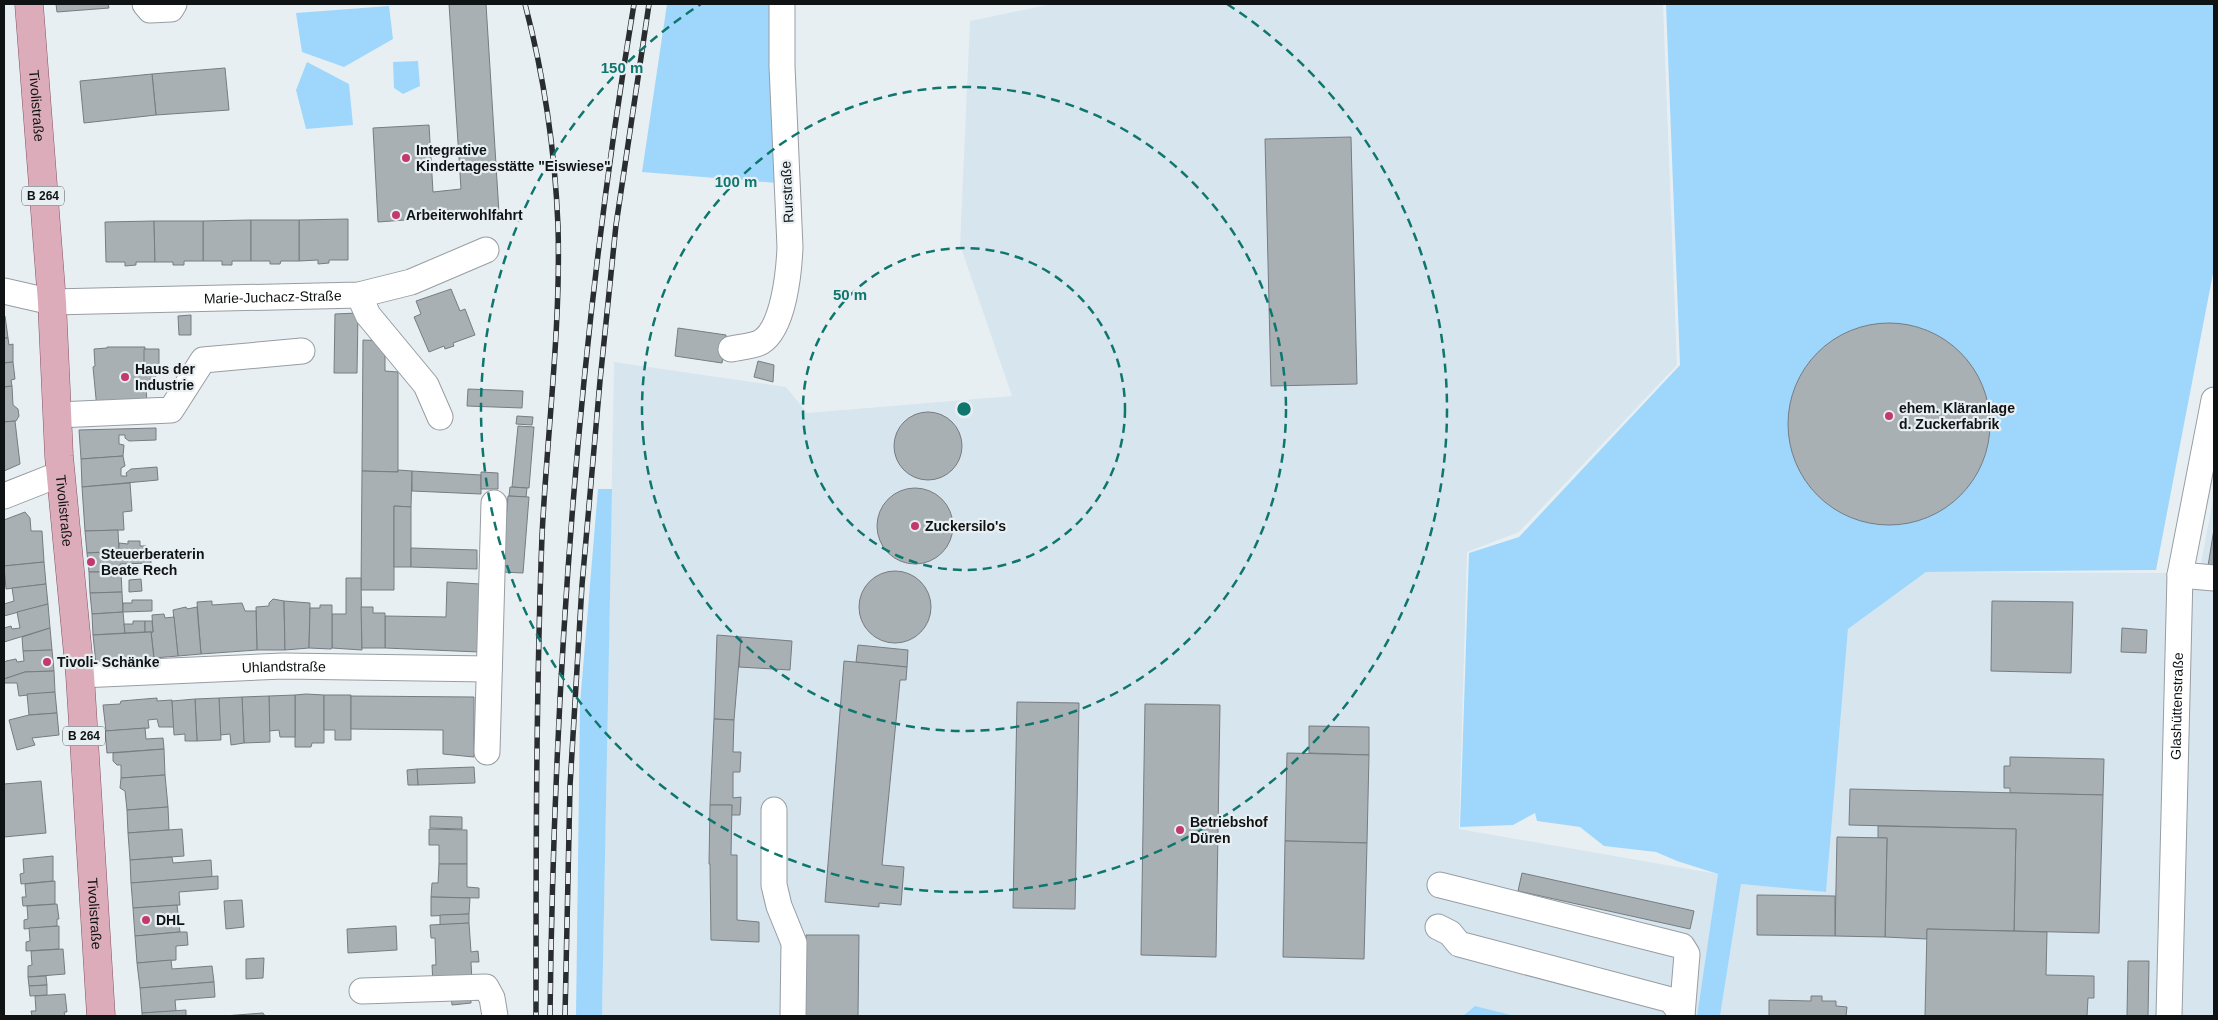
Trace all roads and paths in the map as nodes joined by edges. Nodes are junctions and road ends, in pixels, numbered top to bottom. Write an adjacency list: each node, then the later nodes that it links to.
1 (29, 4): 8 (main road, Tivolistraße / B 264)
2 (145, 4): 3 (street)
3 (174, 4)
4 (782, 4): 9 (street, Rurstraße)
5 (486, 250): 7 (street, Marie-Juchacz-Straße)
6 (4, 291): 8 (street, Marie-Juchacz-Straße)
7 (359, 295): 8 (street, Marie-Juchacz-Straße); 13 (street)
8 (52, 302): 12 (main road, Tivolistraße / B 264)
9 (731, 349)
10 (302, 352): 12 (street)
11 (2214, 400): 17 (street, Glashüttenstraße)
12 (57, 415): 14 (main road, Tivolistraße / B 264)
13 (440, 417)
14 (60, 474): 15 (street); 20 (main road, Tivolistraße / B 264)
15 (4, 496)
16 (494, 503): 19 (street)
17 (2180, 575): 18 (street); 29 (street, Glashüttenstraße)
18 (2214, 578)
19 (489, 669): 20 (street, Uhlandstraße); 21 (street)
20 (80, 675): 26 (main road, Tivolistraße / B 264)
21 (487, 752)
22 (774, 810): 28 (street)
23 (1440, 885): 24 (street)
24 (1438, 927)
25 (362, 991): 27 (street)
26 (101, 1016)
27 (495, 1016)
28 (793, 1016)
29 (2169, 1016)

